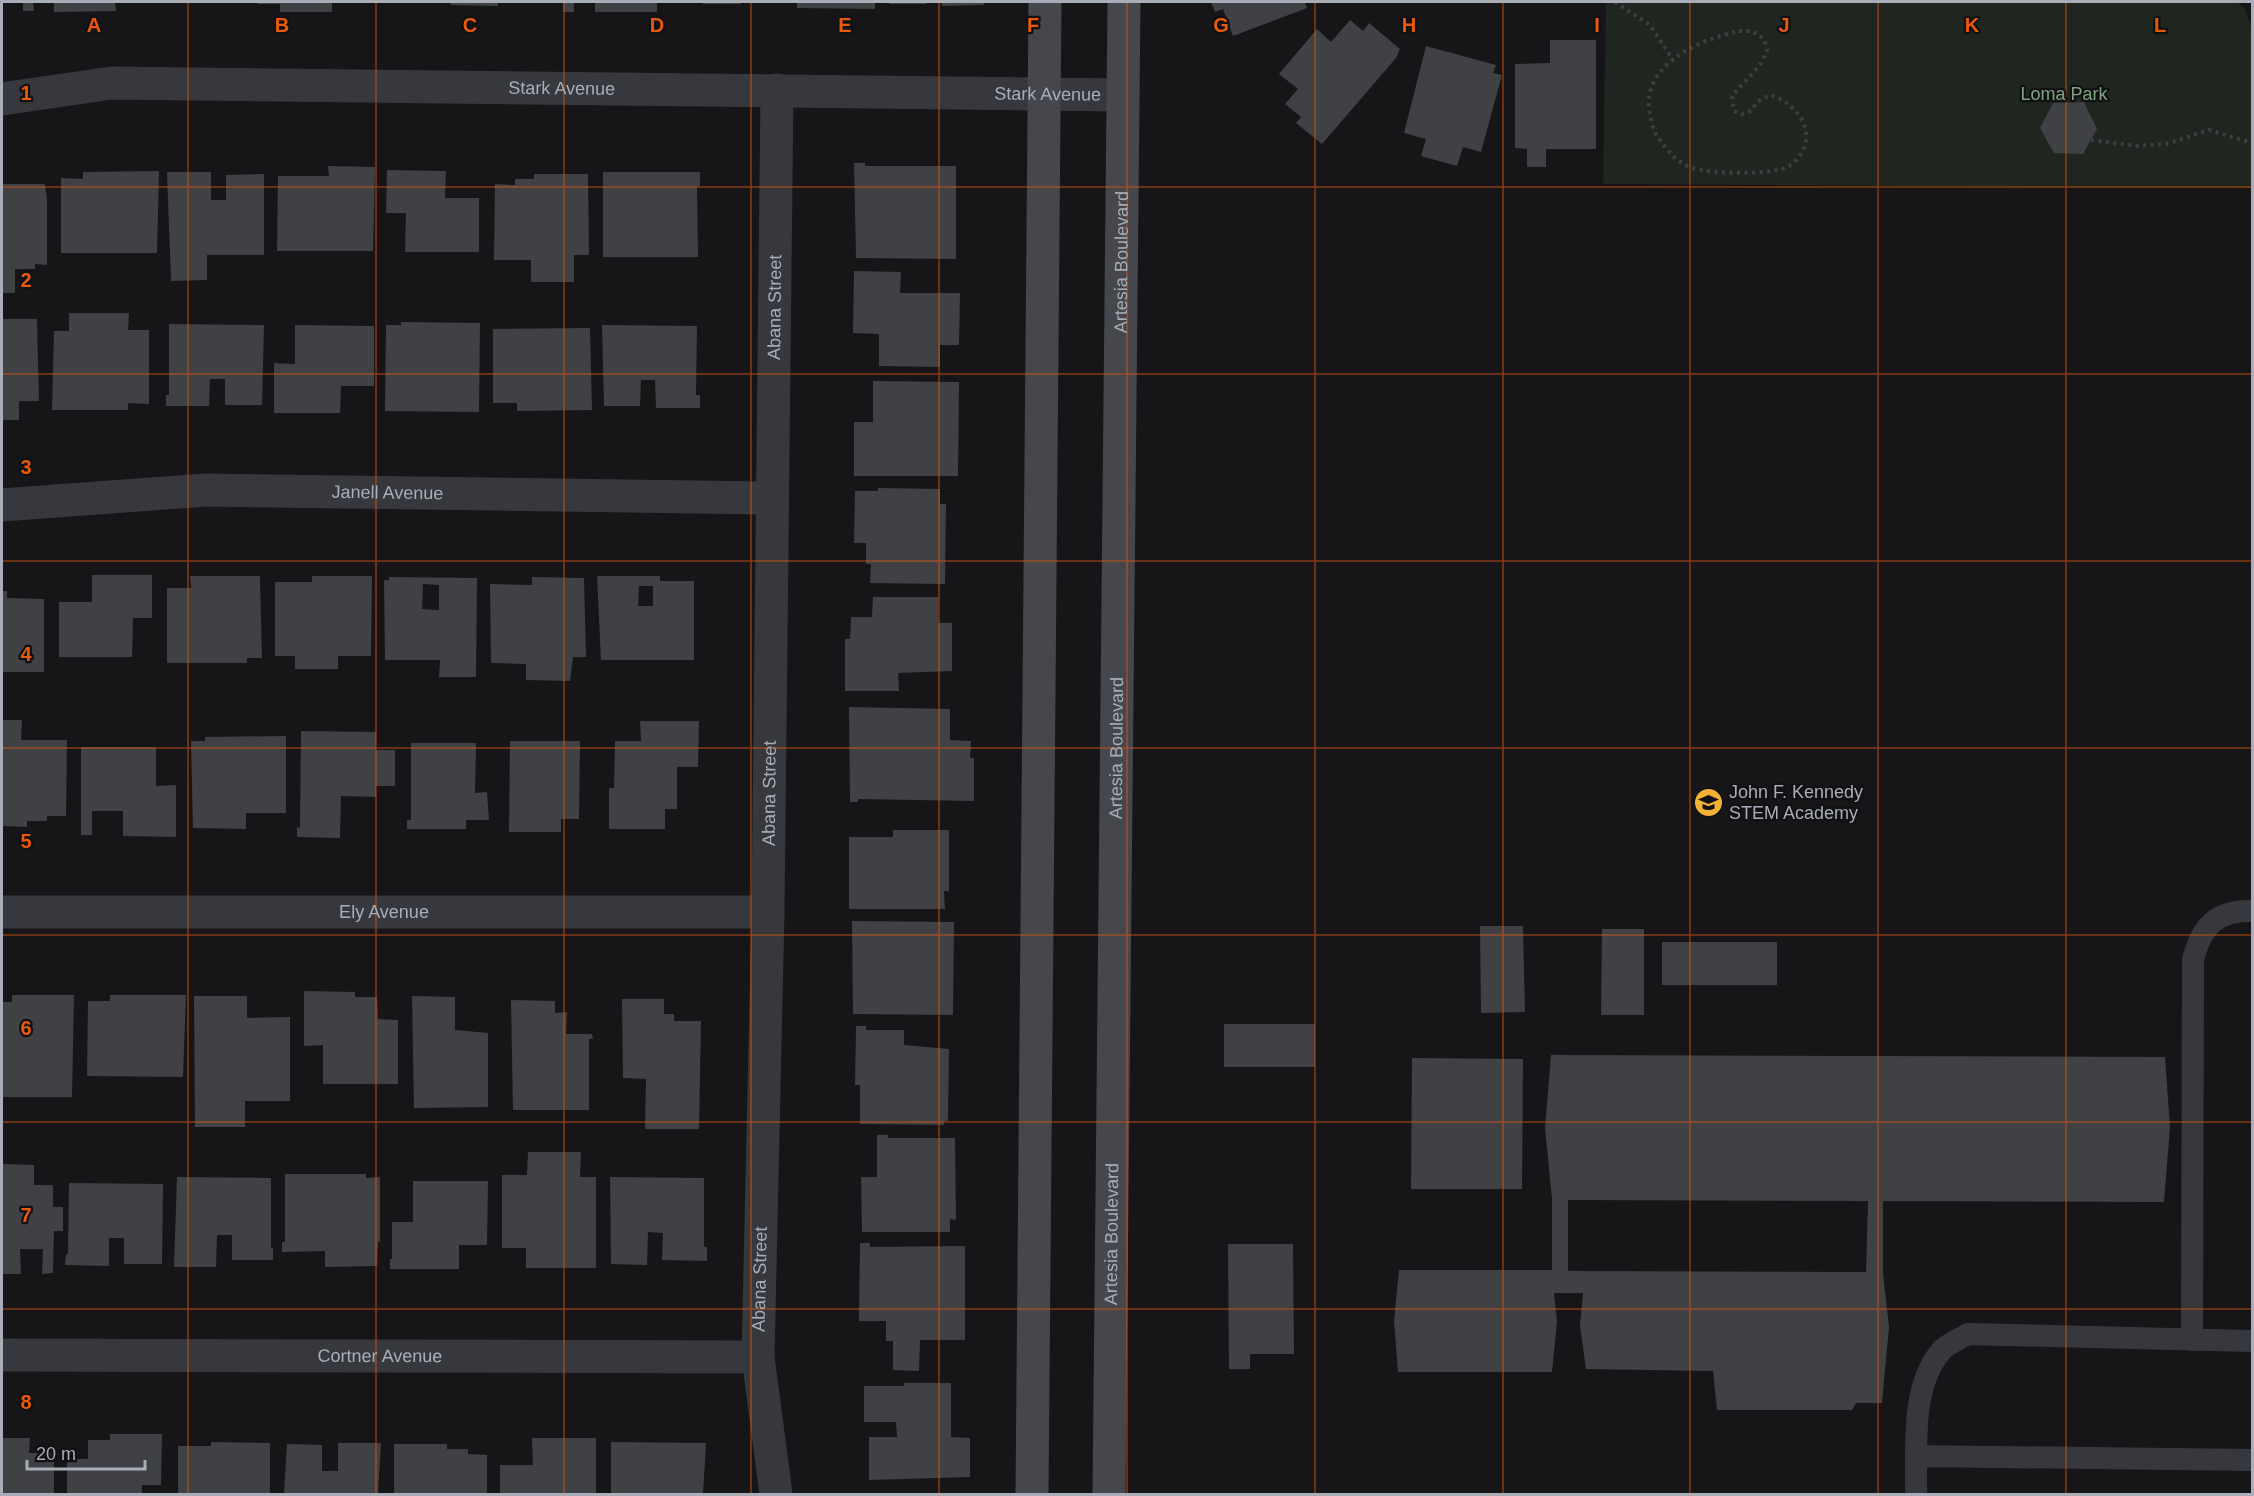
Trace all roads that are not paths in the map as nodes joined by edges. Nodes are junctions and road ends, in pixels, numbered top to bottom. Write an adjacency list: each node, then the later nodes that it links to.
1 (1045, 2): 4 (main road)
2 (1124, 2): 5 (main road, Artesia Boulevard)
3 (777, 90): 4 (street, Stark Avenue); 6 (street, Stark Avenue); 7 (street, Abana Street)
4 (1044, 94): 5 (street, Stark Avenue); 19 (main road)
5 (1123, 95): 20 (main road, Artesia Boulevard)
6 (2, 99)
7 (771, 498): 8 (street, Janell Avenue); 11 (street, Abana Street)
8 (2, 505)
9 (2253, 911): 12 (lane)
10 (2, 912): 11 (street, Ely Avenue)
11 (768, 912): 15 (street, Abana Street)
12 (2192, 1340): 13 (lane); 16 (lane)
13 (2253, 1341)
14 (2, 1355): 15 (street, Cortner Avenue)
15 (758, 1357): 18 (street, Abana Street)
16 (1917, 1456): 17 (lane); 21 (lane)
17 (2253, 1460)
18 (776, 1494)
19 (1032, 1494)
20 (1109, 1494)
21 (1916, 1494)

